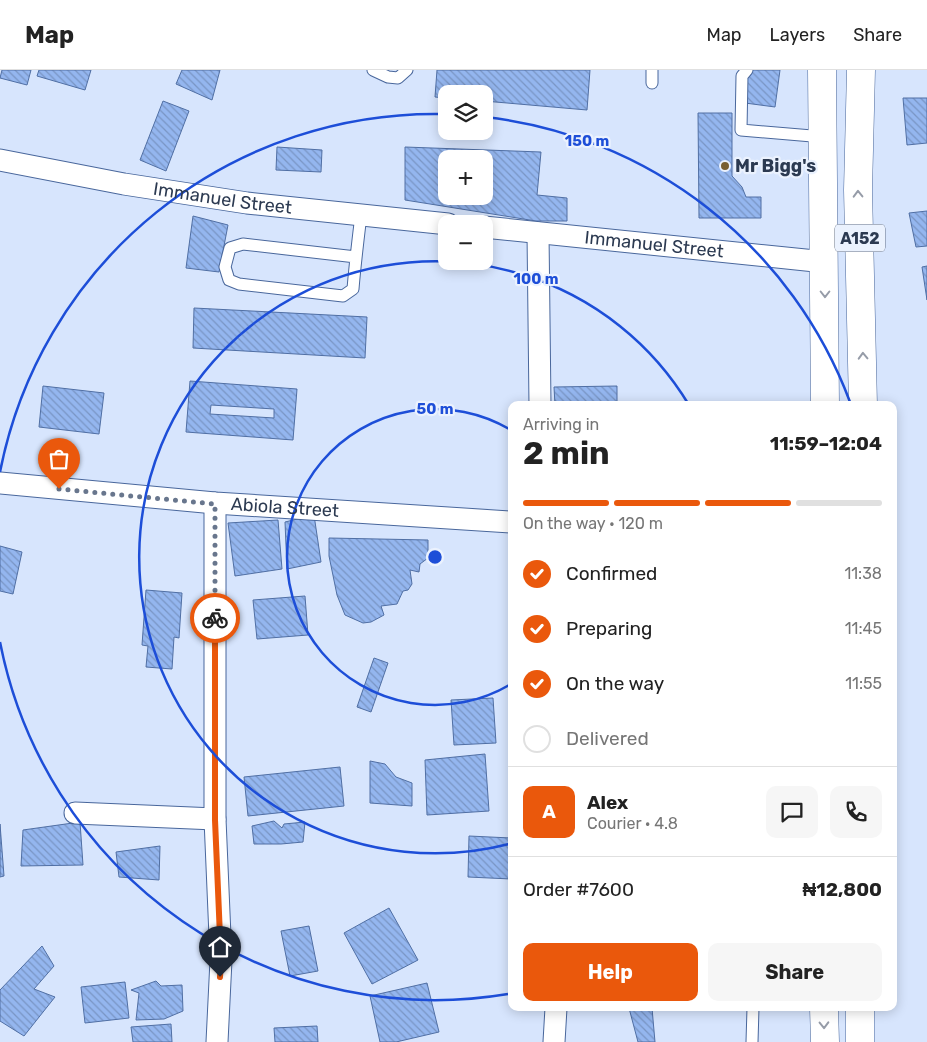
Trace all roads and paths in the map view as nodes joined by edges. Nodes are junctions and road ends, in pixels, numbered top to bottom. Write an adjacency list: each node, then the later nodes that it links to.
1 (373, 70): 2 (lane)
2 (407, 70)
3 (652, 70): 7 (lane)
4 (747, 70): 8 (lane)
5 (822, 70): 8 (main road, A152)
6 (861, 70): 18 (main road, A152, one-way to 6)
7 (652, 83)
8 (824, 137): 15 (main road, A152)
9 (0, 160): 10 (street, Immanuel Street)
10 (361, 215): 11 (street, Immanuel Street); 14 (lane)
11 (438, 223)
12 (493, 228): 13 (street, Immanuel Street)
13 (538, 233): 15 (street, Immanuel Street); 16 (street)
14 (356, 257): 14 (lane)
15 (825, 262): 17 (main road, A152, one-way to 17)
16 (540, 401)
17 (826, 401)
18 (863, 401)
19 (0, 483): 20 (street, Abiola Street)
20 (215, 504): 21 (street, Abiola Street); 23 (street)
21 (508, 522)
22 (75, 813): 23 (street)
23 (215, 820): 28 (street)
24 (556, 1011): 29 (street)
25 (754, 1011): 30 (lane)
26 (824, 1011): 31 (main road, one-way to 31)
27 (860, 1011): 32 (main road)
28 (217, 1042)
29 (554, 1042)
30 (752, 1042)
31 (824, 1042)
32 (860, 1042)

